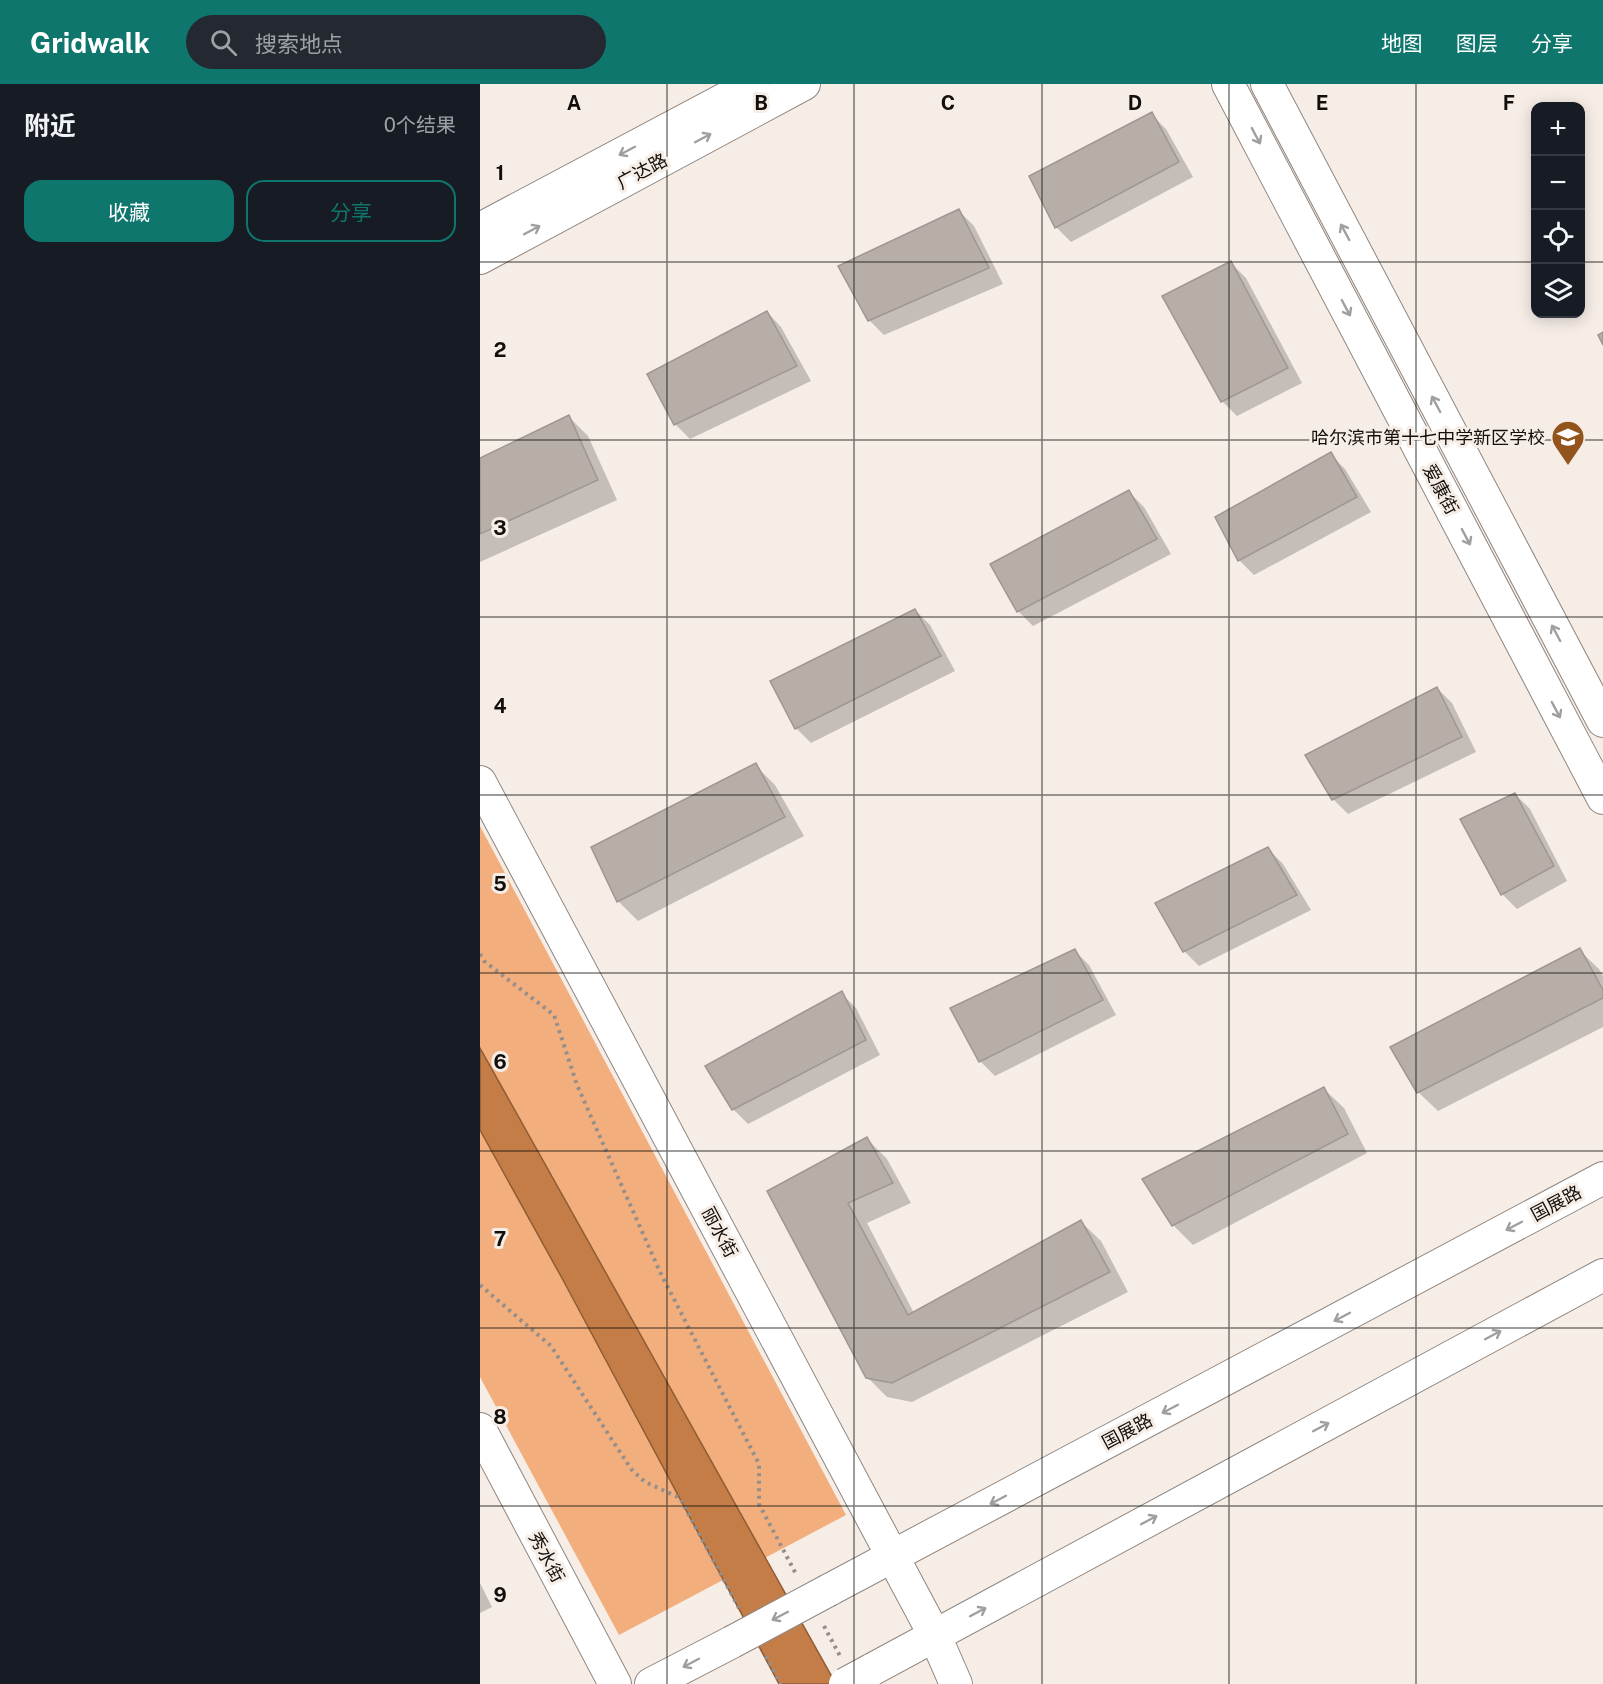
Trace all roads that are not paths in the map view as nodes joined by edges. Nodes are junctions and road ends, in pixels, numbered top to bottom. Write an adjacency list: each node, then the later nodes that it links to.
1 (753, 84): 5 (main road, 广达路, one-way to 5)
2 (804, 84): 6 (main road, 广达路, one-way to 2)
3 (1228, 84): 9 (main road, 爱康街, one-way to 9)
4 (1267, 84): 7 (main road, 爱康街, one-way to 4)
5 (480, 230)
6 (480, 258)
7 (1603, 722)
8 (480, 782): 16 (main road, 丽水街)
9 (1603, 798)
10 (1603, 1178): 15 (main road, 国展路, one-way to 15, bridge)
11 (1603, 1275): 13 (main road, one-way to 11)
12 (480, 1429): 14 (main road, 秀水街)
13 (853, 1672)
14 (615, 1684)
15 (651, 1684)
16 (956, 1684)

